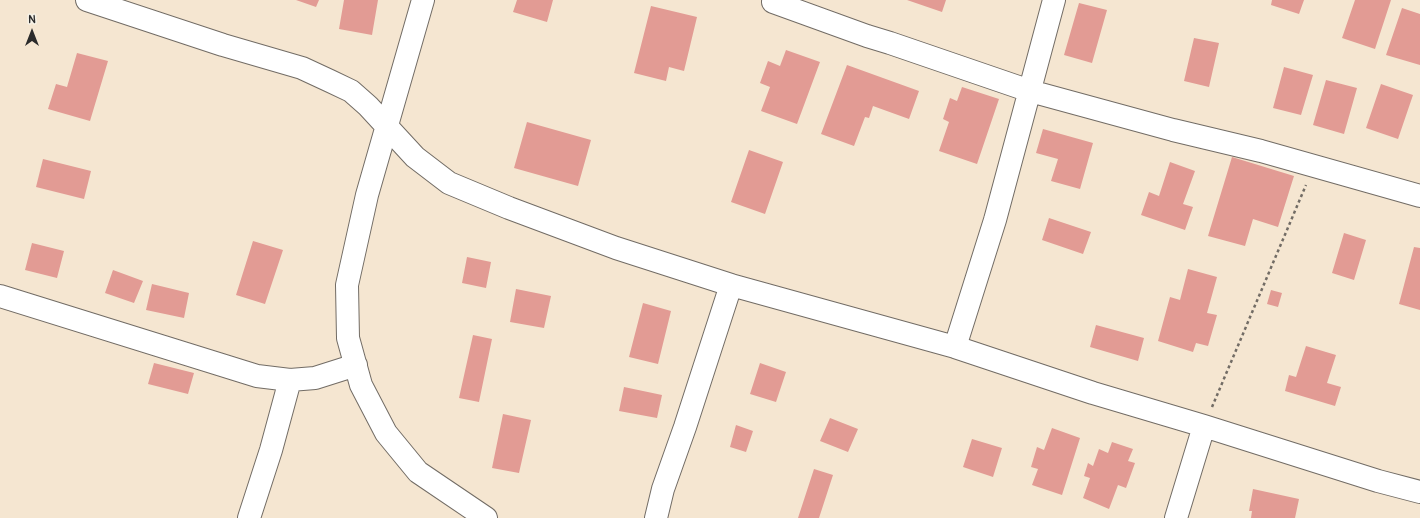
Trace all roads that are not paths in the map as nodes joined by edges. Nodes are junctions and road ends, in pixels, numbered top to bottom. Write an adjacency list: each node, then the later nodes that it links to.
1 (87, 0): 6 (street)
2 (423, 0): 6 (street)
3 (1054, 0): 5 (street)
4 (773, 2): 5 (street)
5 (1030, 91): 7 (street); 10 (street)
6 (387, 126): 8 (street); 11 (street)
7 (1420, 196)
8 (731, 285): 10 (street); 17 (street)
9 (0, 296): 12 (street)
10 (955, 347): 13 (street)
11 (356, 365): 12 (street); 16 (street)
12 (290, 380): 15 (street)
13 (1204, 426): 14 (street); 18 (street)
14 (1420, 492)
15 (249, 518)
16 (486, 518)
17 (656, 518)
18 (1176, 518)

